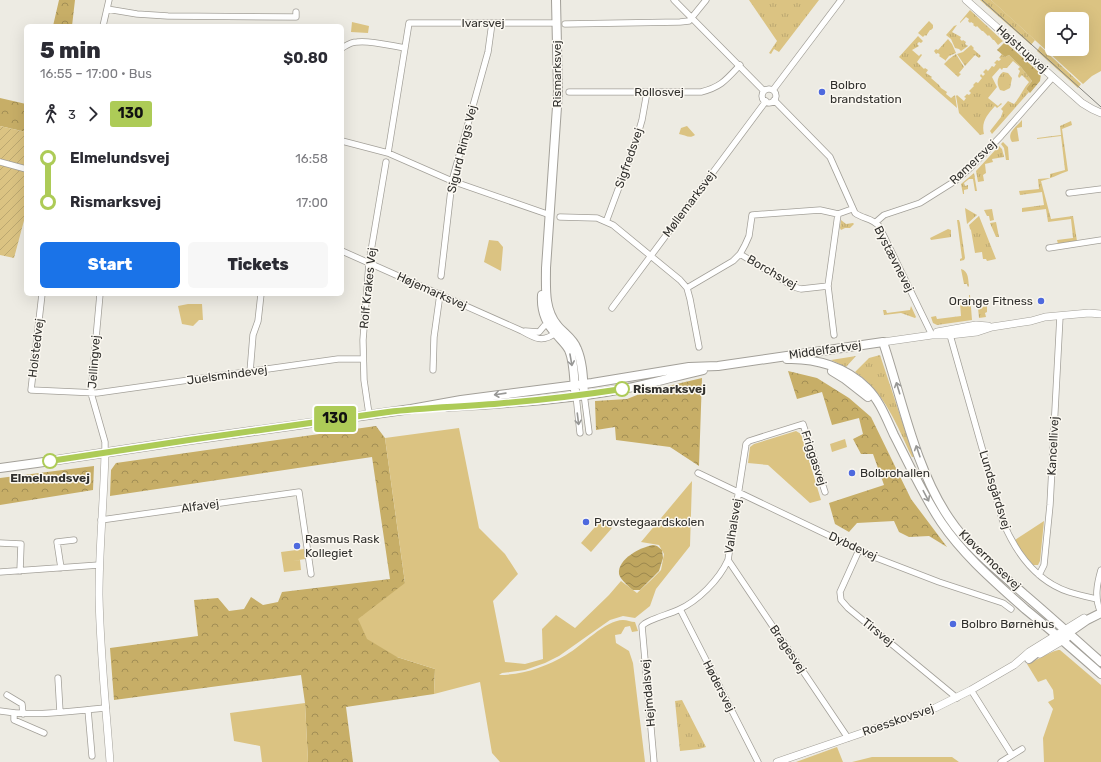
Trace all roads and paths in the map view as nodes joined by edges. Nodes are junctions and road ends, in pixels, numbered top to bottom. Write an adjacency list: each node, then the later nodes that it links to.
1 (109, 0): 7 (street)
2 (556, 0): 12 (main road, Rismarksvej)
3 (674, 0): 9 (street)
4 (842, 0): 17 (street)
5 (966, 0): 16 (street, Højstrupvej)
6 (705, 1): 9 (street)
7 (107, 9): 8 (street); 11 (street)
8 (296, 12)
9 (691, 17): 12 (street, Ivarsvej); 15 (street)
10 (492, 23): 12 (street, Ivarsvej); 14 (street, Ivarsvej); 29 (street, Sigurd Rings Vej)
11 (103, 24)
12 (561, 24): 34 (main road, Rismarksvej)
13 (344, 47): 14 (street)
14 (405, 48): 25 (street)
15 (740, 65): 18 (street); 20 (street, Rollosvej)
16 (1053, 77): 23 (street, Højstrupvej); 37 (street, Rømersvej)
17 (773, 90): 18 (street); 21 (street)
18 (764, 91): 22 (street)
19 (569, 92): 20 (street, Rollosvej)
20 (647, 92): 36 (street, Sigfredsvej)
21 (774, 100): 22 (street); 32 (street)
22 (766, 101): 42 (street, Møllemarksvej)
23 (1100, 112)
24 (344, 142): 25 (street)
25 (388, 153): 29 (street)
26 (0, 162): 28 (street)
27 (386, 162): 43 (street, Rolf Krakes Vej)
28 (24, 168)
29 (452, 181): 34 (street); 44 (street, Sigurd Rings Vej)
30 (1101, 189): 31 (street)
31 (1069, 194)
32 (852, 209): 33 (street); 37 (street, Bystævnevej)
33 (838, 214): 41 (street); 45 (street)
34 (550, 215): 57 (main road, Rismarksvej)
35 (560, 217): 36 (street)
36 (606, 222): 42 (street)
37 (876, 222): 60 (street, Bystævnevej)
38 (1101, 240): 39 (street)
39 (1049, 248)
40 (344, 252): 43 (street, Højemarksvej)
41 (740, 254): 45 (street, Borchsvej); 46 (street)
42 (651, 255): 46 (street); 51 (street, Møllemarksvej)
43 (369, 263): 47 (street, Højemarksvej); 64 (street, Rolf Krakes Vej)
44 (441, 276)
45 (828, 286): 59 (street)
46 (687, 288): 63 (street)
47 (440, 294): 58 (street, Højemarksvej); 68 (street)
48 (42, 296): 71 (street, Holstedvej)
49 (100, 296): 71 (street, Jellingvej)
50 (261, 296): 69 (street)
51 (612, 308)
52 (1101, 309): 53 (street, Middelfartvej)
53 (1089, 313): 54 (street, Middelfartvej); 55 (street, Middelfartvej)
54 (1101, 314)
55 (1062, 317): 56 (street, Middelfartvej); 93 (street, Kancellivej)
56 (992, 327): 60 (street, Middelfartvej); 61 (street, Middelfartvej)
57 (555, 328): 58 (street, Højemarksvej); 58 (street, Højemarksvej); 70 (main road, Rismarksvej)
58 (522, 331)
59 (834, 335)
60 (932, 335): 61 (street, Middelfartvej); 62 (street, Middelfartvej)
61 (950, 335): 93 (street, Lundsgårdsvej)
62 (883, 342): 65 (main road, Middelfartvej); 99 (main road, Kløvermosevej, one-way to 62)
63 (699, 347)
64 (363, 359): 69 (street, Juelsmindevej); 73 (street, Rolf Krakes Vej)
65 (748, 361): 66 (main road, Middelfartvej); 99 (main road, Kløvermosevej, one-way to 99)
66 (718, 366): 67 (main road, Middelfartvej); 70 (main road, Middelfartvej)
67 (689, 367): 70 (main road, Middelfartvej); 70 (main road)
68 (433, 370)
69 (250, 372): 71 (street, Juelsmindevej)
70 (580, 388): 72 (main road, Middelfartvej, one-way to 72); 72 (main road, Middelfartvej); 75 (street); 76 (street, one-way to 76)
71 (91, 393): 77 (street, Jellingvej)
72 (411, 409): 73 (main road, Middelfartvej)
73 (370, 414): 77 (main road, Middelfartvej)
74 (803, 424): 80 (street, Valhalsvej); 81 (street, Friggasvej)
75 (589, 432)
76 (580, 433)
77 (105, 452): 78 (main road, Middelfartvej); 82 (street)
78 (0, 468)
79 (698, 473): 80 (street, Dybdevej)
80 (738, 491): 85 (street, Dybdevej); 86 (street, Valhalsvej)
81 (825, 492)
82 (101, 520): 87 (street); 92 (street, Alfavej)
83 (74, 540): 88 (street)
84 (0, 543): 90 (street)
85 (859, 550): 96 (street, Dybdevej); 107 (street, Tirsvej)
86 (728, 560): 95 (street, Valhalsvej); 115 (street, Bragesvej)
87 (99, 565): 88 (street); 108 (street)
88 (61, 568): 90 (street)
89 (1101, 570): 94 (street)
90 (20, 571): 91 (street)
91 (0, 572)
92 (311, 574)
93 (1039, 575): 94 (street, Lundsgårdsvej)
94 (1097, 600): 97 (street)
95 (680, 609): 98 (street, Valhalsvej); 121 (street, Hødersvej)
96 (1012, 609)
97 (1101, 613): 99 (main road)
98 (643, 624): 120 (street, Hejmdalsvej)
99 (1064, 636): 100 (main road); 101 (main road); 102 (street, Roesskovsvej); 103 (main road, Kløvermosevej)
100 (1029, 659): 102 (street, Roesskovsvej)
101 (1101, 664)
102 (1014, 665): 105 (street, Roesskovsvej)
103 (1101, 674)
104 (58, 678): 111 (street)
105 (971, 690): 107 (street, Roesskovsvej); 117 (street)
106 (7, 695): 113 (street)
107 (957, 698): 115 (street, Roesskovsvej)
108 (106, 708): 109 (street); 119 (street)
109 (88, 710): 111 (street); 118 (street)
110 (0, 711): 112 (street)
111 (60, 712): 113 (street)
112 (14, 713): 113 (street); 114 (street)
113 (23, 714)
114 (44, 733)
115 (848, 738): 122 (street, Roesskovsvej)
116 (1022, 749): 117 (street)
117 (1012, 755): 123 (street)
118 (92, 756)
119 (110, 762)
120 (654, 762)
121 (758, 762)
122 (777, 762)
123 (1000, 762)

